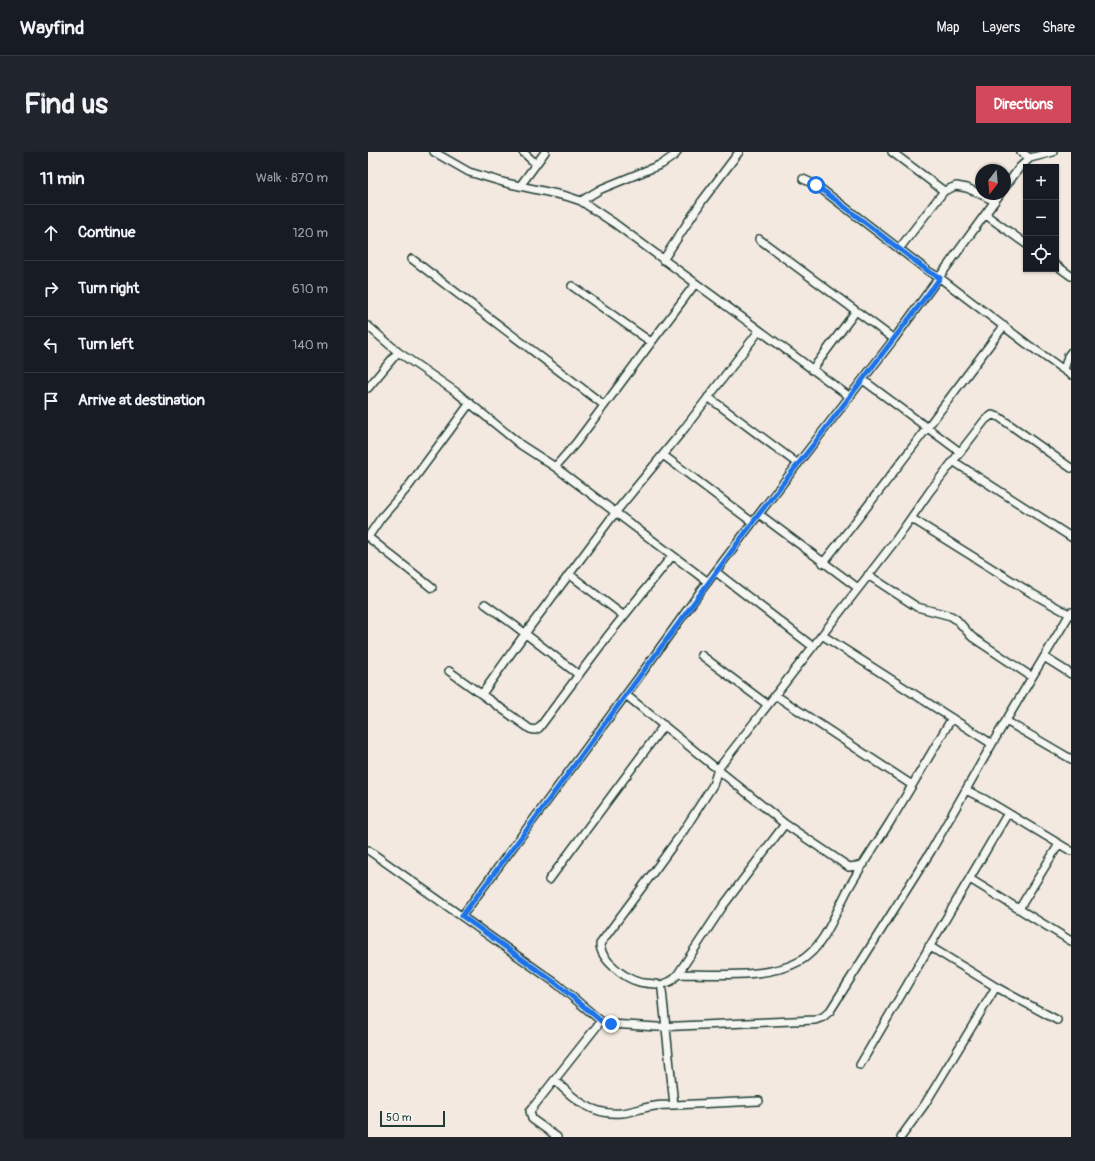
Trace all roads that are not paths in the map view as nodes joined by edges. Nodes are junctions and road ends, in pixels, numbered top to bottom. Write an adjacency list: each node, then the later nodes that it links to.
1 (434, 152): 13 (street)
2 (523, 152): 10 (street)
3 (544, 152): 10 (street)
4 (677, 152): 15 (street)
5 (739, 152): 22 (street)
6 (892, 152): 14 (street)
7 (1021, 152): 9 (street)
8 (1053, 152): 9 (street)
9 (1030, 158): 12 (street)
10 (536, 164): 13 (street)
11 (803, 179): 20 (street)
12 (1011, 180)
13 (520, 186): 15 (street)
14 (944, 191): 16 (street); 20 (street)
15 (581, 201): 22 (street)
16 (995, 201): 17 (street)
17 (986, 214): 19 (street); 25 (street)
18 (759, 240): 28 (street)
19 (1023, 242)
20 (899, 249): 25 (street)
21 (412, 259): 44 (street)
22 (663, 260): 26 (street)
23 (1059, 267): 24 (street)
24 (1071, 276)
25 (940, 278): 30 (street); 32 (street)
26 (695, 284): 31 (street); 33 (street)
27 (572, 286): 33 (street)
28 (856, 311): 32 (street); 36 (street)
29 (368, 326): 34 (street)
30 (1004, 326): 37 (street); 45 (street)
31 (759, 331): 36 (street); 41 (street)
32 (894, 339): 39 (street)
33 (651, 342): 44 (street)
34 (398, 352): 40 (street); 43 (street)
35 (1071, 352): 37 (street)
36 (812, 370): 42 (street)
37 (1064, 370): 38 (street)
38 (1071, 374)
39 (863, 380): 42 (street); 45 (street)
40 (368, 388)
41 (708, 397): 47 (street); 49 (street)
42 (850, 397): 49 (street)
43 (470, 403): 50 (street); 56 (street)
44 (604, 405): 50 (street)
45 (927, 427): 46 (street); 59 (street)
46 (960, 452): 48 (street); 51 (street)
47 (663, 455): 52 (street); 55 (street)
48 (953, 462): 54 (street); 57 (street)
49 (798, 464): 53 (street)
50 (555, 468): 52 (street)
51 (1071, 468)
52 (615, 513): 58 (street); 61 (street)
53 (759, 514): 55 (street); 59 (street)
54 (911, 518): 62 (street); 67 (street)
55 (752, 522): 60 (street)
56 (368, 537): 64 (street)
57 (1071, 537)
58 (672, 556): 63 (street); 68 (street)
59 (823, 563): 65 (street)
60 (716, 572): 63 (street); 71 (street)
61 (569, 574): 68 (street); 69 (street)
62 (868, 576): 65 (street); 77 (street)
63 (708, 582): 79 (street)
64 (432, 588)
65 (858, 588): 70 (street)
66 (485, 604): 69 (street)
67 (1070, 613): 73 (street)
68 (624, 616): 76 (street)
69 (526, 633): 76 (street); 78 (street)
70 (822, 635): 71 (street); 82 (street)
71 (812, 646): 80 (street)
72 (701, 655): 81 (street)
73 (1044, 657): 75 (street); 77 (street)
74 (449, 671): 78 (street)
75 (1071, 674)
76 (580, 675): 78 (street)
77 (1032, 677): 83 (street)
78 (482, 694)
79 (626, 694): 84 (street); 99 (street)
80 (775, 695): 81 (street); 88 (street)
81 (768, 705): 87 (street)
82 (952, 718): 85 (street); 88 (street)
83 (1006, 721): 85 (street); 86 (street)
84 (664, 725): 87 (street); 97 (street)
85 (992, 744): 89 (street)
86 (1071, 759)
87 (718, 769): 91 (street); 103 (street)
88 (912, 785): 95 (street)
89 (966, 790): 90 (street); 107 (street)
90 (1008, 813): 92 (street); 96 (street)
91 (785, 824): 95 (street); 102 (street)
92 (1059, 844): 94 (street); 98 (street)
93 (368, 850): 99 (street)
94 (1071, 851)
95 (864, 864): 102 (street)
96 (970, 879): 98 (street); 101 (street)
97 (549, 880)
98 (1019, 909): 100 (street)
99 (462, 916): 106 (street)
100 (1071, 941)
101 (929, 946): 104 (street); 108 (street)
102 (678, 974): 103 (street)
103 (661, 985): 107 (street)
104 (996, 986): 105 (street); 113 (street)
105 (1057, 1020)
106 (601, 1021): 107 (street); 109 (street)
107 (667, 1027): 111 (street)
108 (860, 1065)
109 (555, 1080): 111 (street); 112 (street)
110 (759, 1101): 111 (street)
111 (674, 1105)
112 (557, 1137)
113 (901, 1137)

